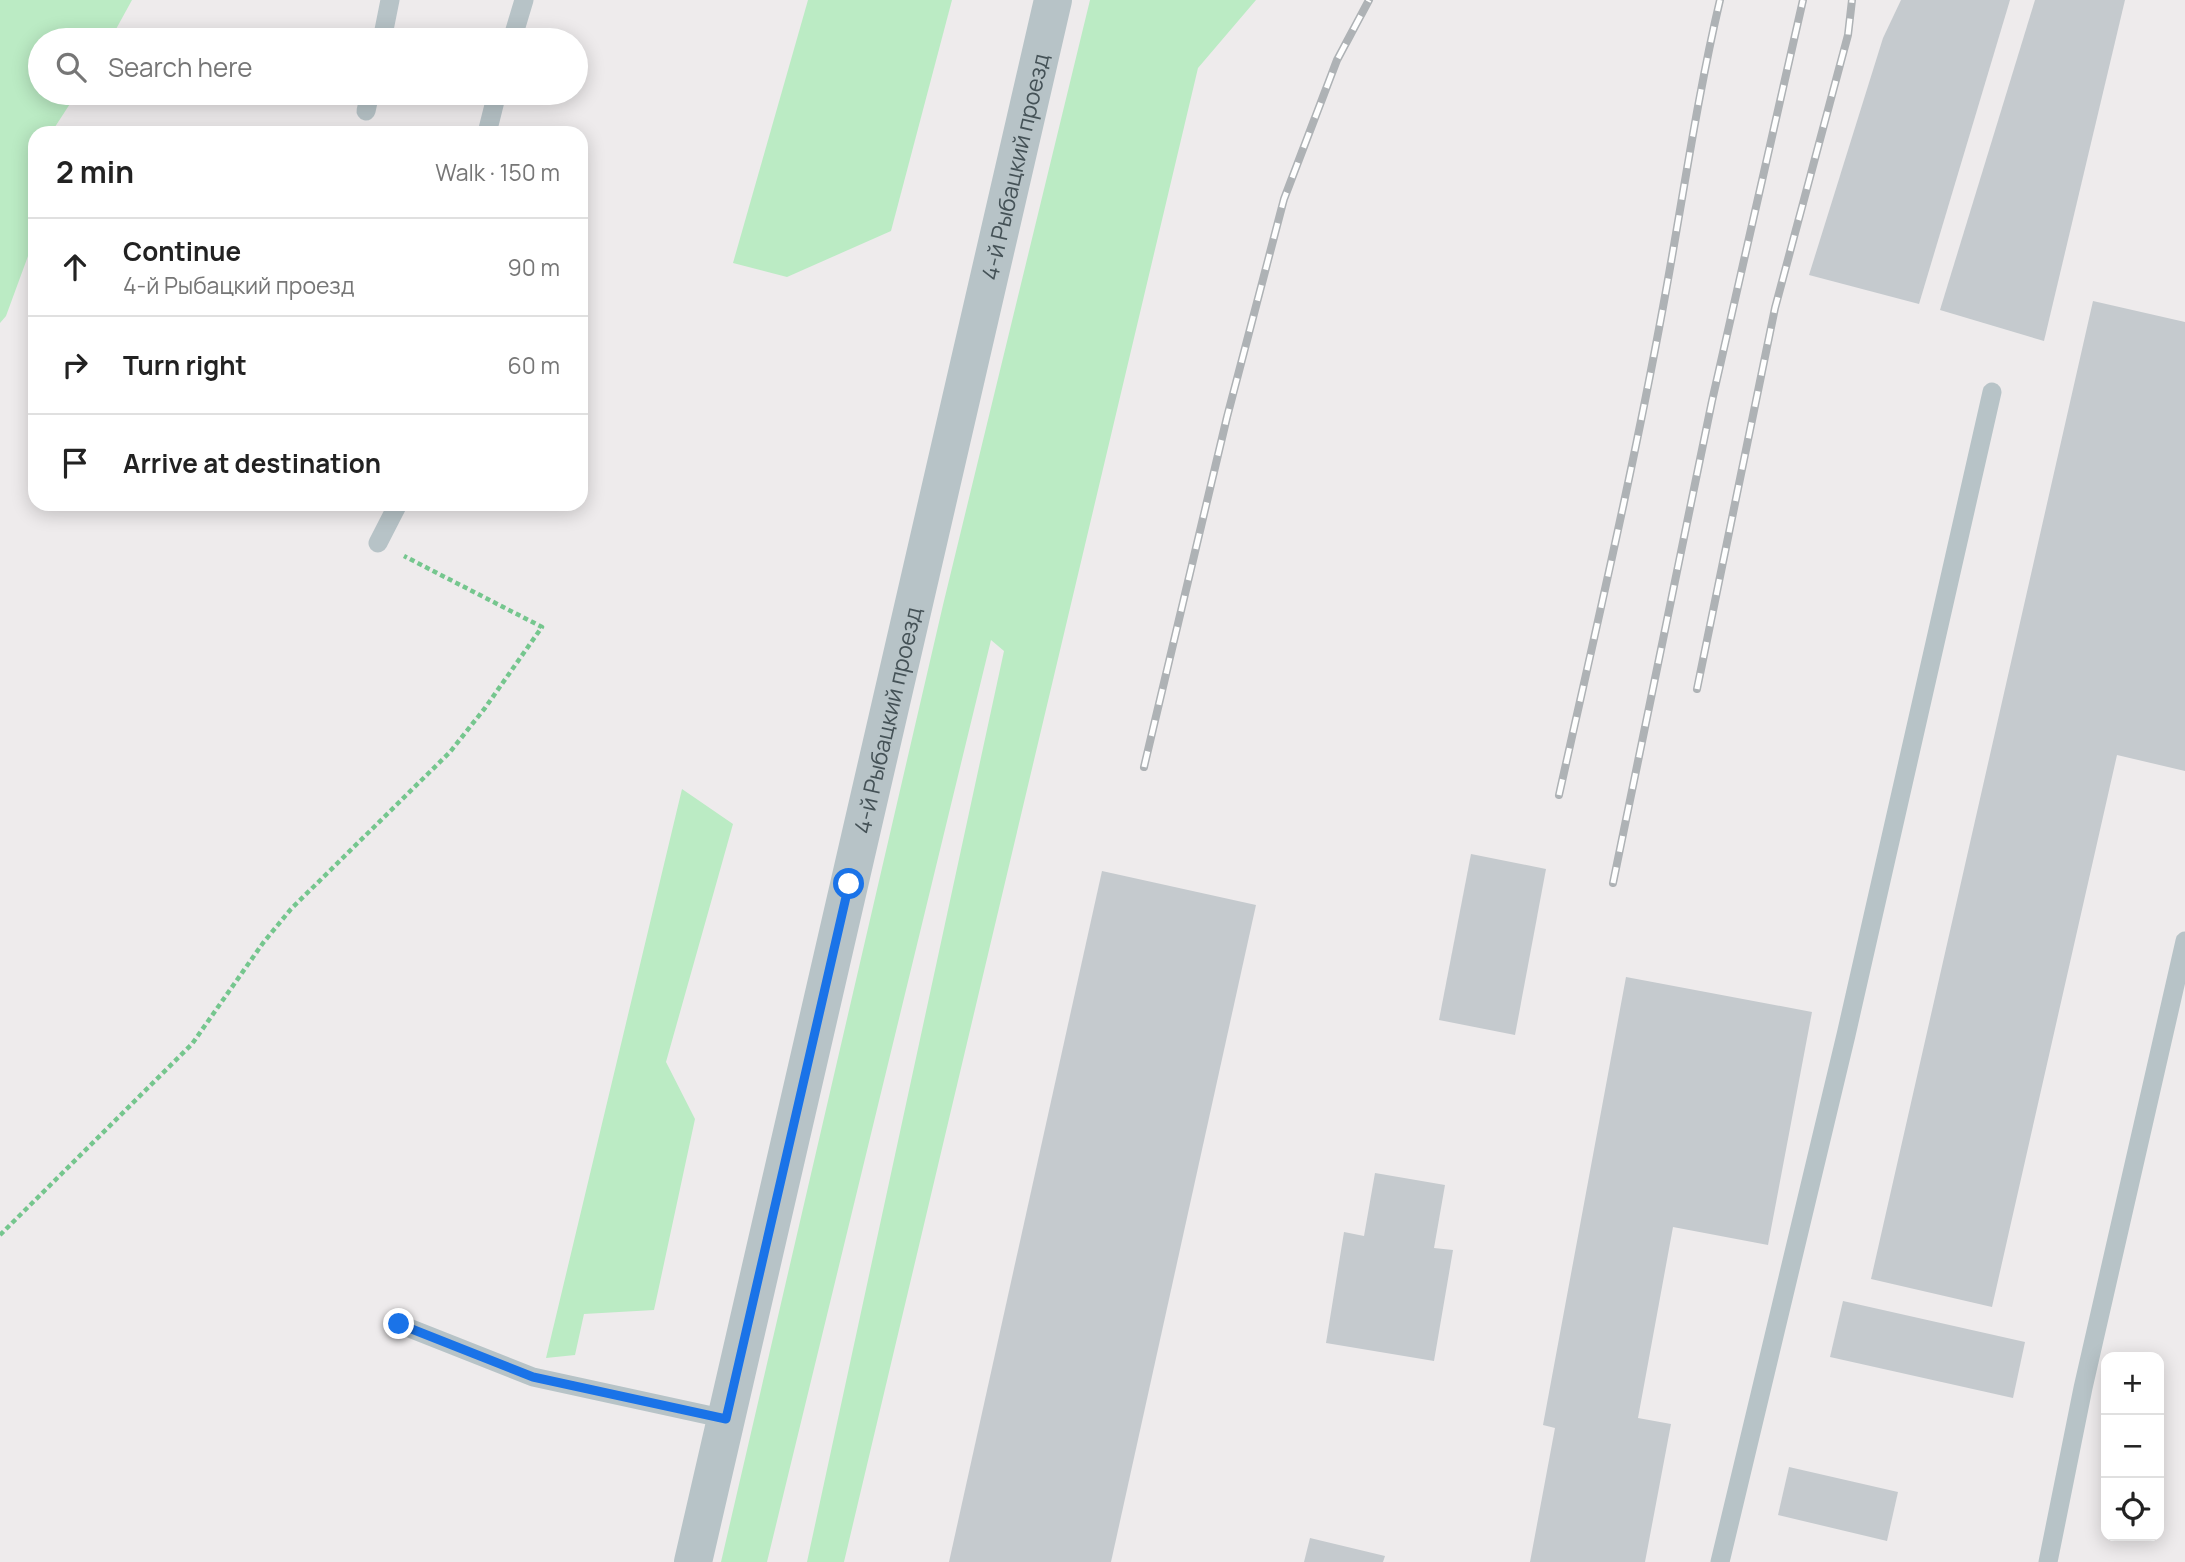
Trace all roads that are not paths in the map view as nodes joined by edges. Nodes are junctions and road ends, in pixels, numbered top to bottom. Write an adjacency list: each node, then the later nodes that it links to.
1 (390, 0): 4 (lane)
2 (524, 0): 5 (lane)
3 (1053, 0): 13 (street, 4-й Рыбацкий проезд)
4 (384, 28)
5 (516, 28)
6 (494, 105): 7 (lane)
7 (489, 126)
8 (1992, 392): 15 (lane)
9 (394, 511): 10 (lane)
10 (378, 543)
11 (2185, 941): 16 (lane)
12 (399, 1324): 13 (lane)
13 (726, 1419): 14 (street, 4-й Рыбацкий проезд)
14 (693, 1562)
15 (1720, 1562)
16 (2048, 1562)

